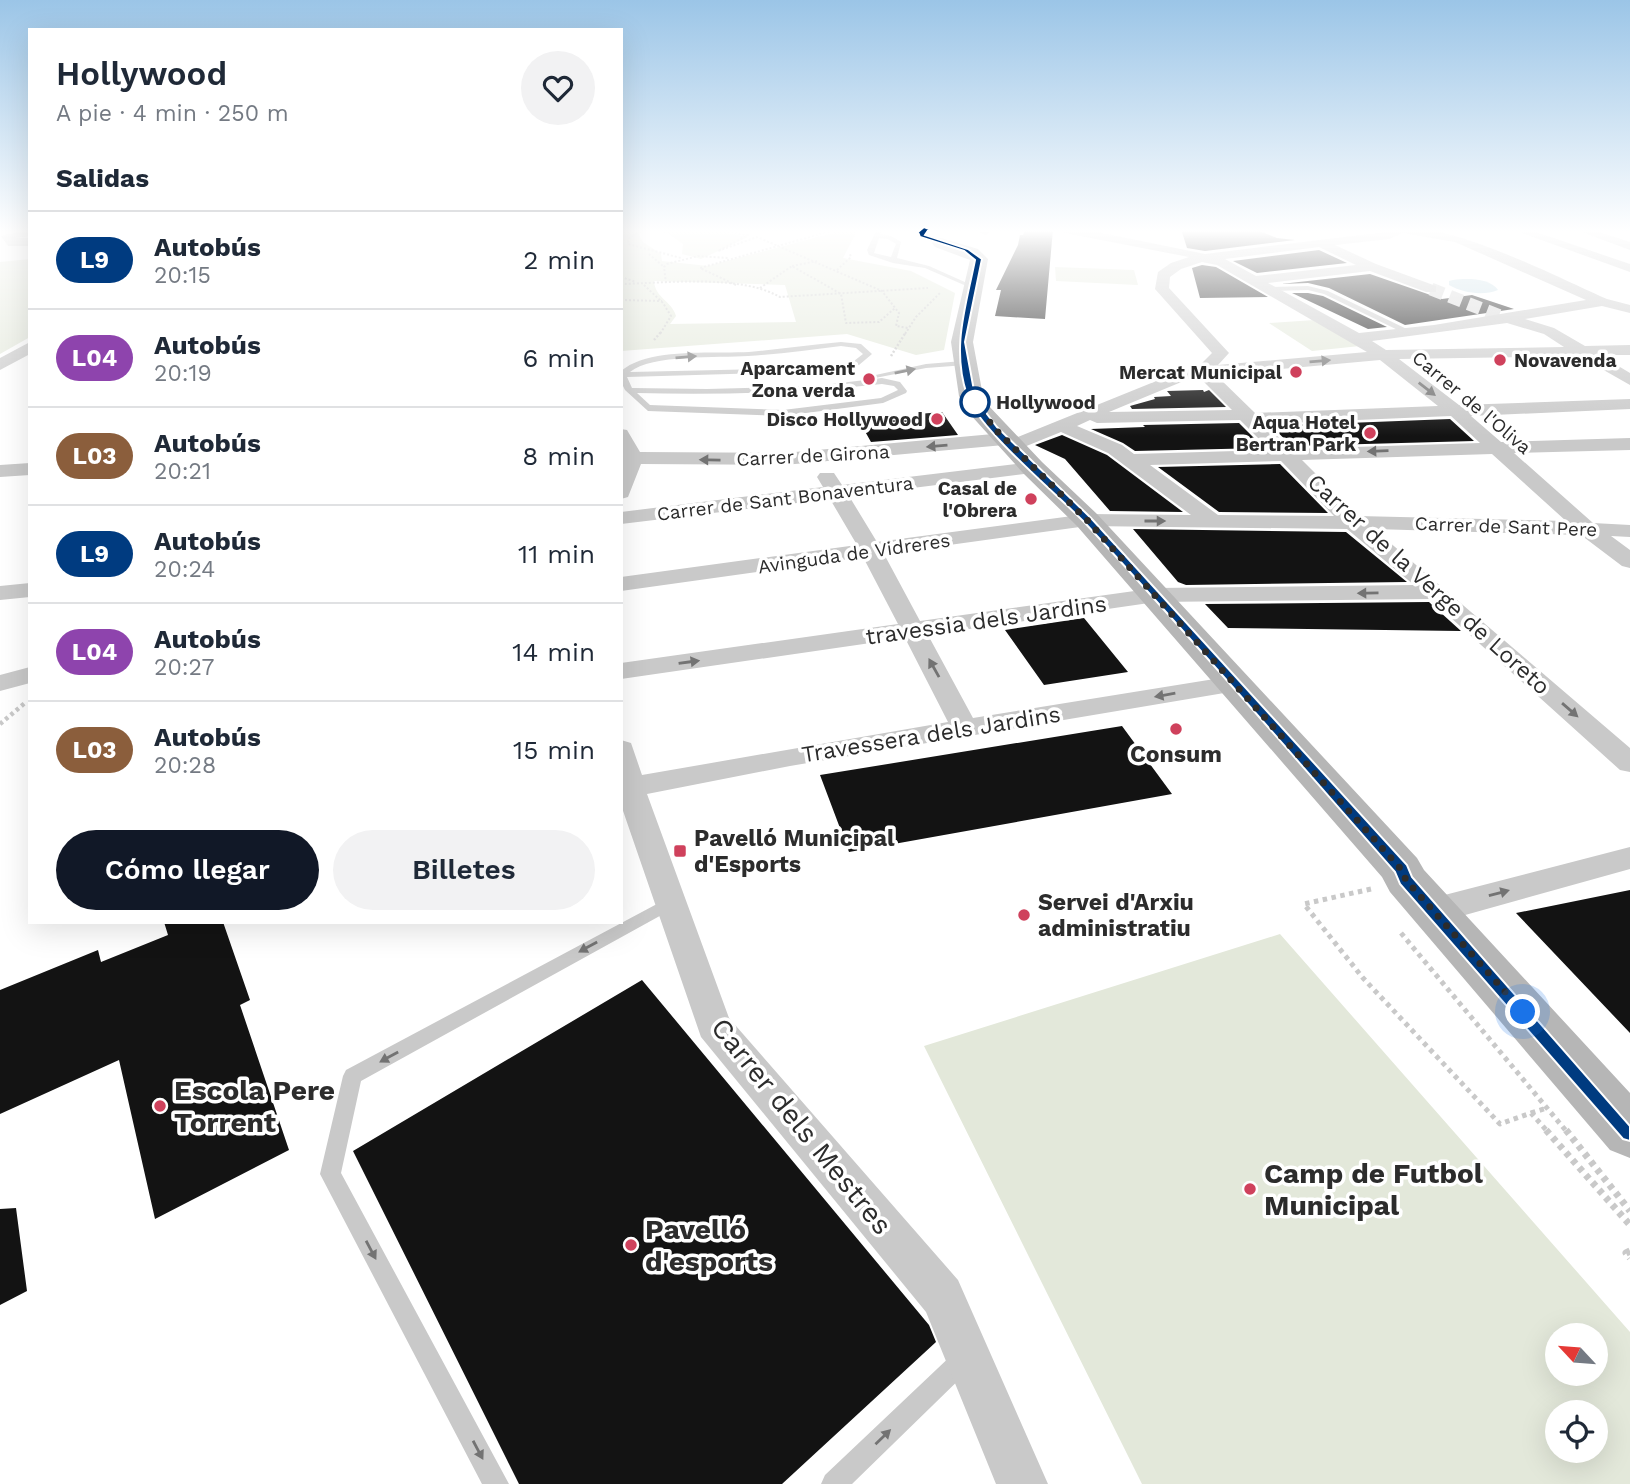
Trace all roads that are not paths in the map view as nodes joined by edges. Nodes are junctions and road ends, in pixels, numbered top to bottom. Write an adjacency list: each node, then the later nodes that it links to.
1 (970, 298): 16 (main road)
2 (981, 298): 31 (main road)
3 (1171, 298): 19 (street)
4 (1288, 298): 11 (street, Carrer de l'Oliva)
5 (1339, 298): 10 (lane)
6 (1594, 298): 7 (street)
7 (1602, 302): 8 (street); 9 (street)
8 (1630, 309)
9 (1506, 318): 10 (street); 14 (street)
10 (1411, 332): 11 (street)
11 (1356, 338): 15 (street, Carrer de l'Oliva)
12 (28, 348): 17 (street)
13 (1630, 350): 14 (street, Carrer de Girona)
14 (1586, 352): 15 (street, Carrer de Girona); 23 (street)
15 (1383, 355): 19 (street, Carrer de Girona, one-way to 15); 27 (street, Carrer de l'Oliva, one-way to 27)
16 (964, 363): 24 (lane, one-way to 16); 31 (main road)
17 (1, 364): 18 (street)
18 (28, 365)
19 (1203, 371): 28 (street, Carrer de la Verge de Loreto); 29 (street, Carrer de Girona)
20 (623, 373): 21 (lane, one-way to 21)
21 (623, 374)
22 (623, 376): 25 (lane)
23 (1630, 380)
24 (847, 385): 25 (lane); 25 (lane)
25 (629, 390)
26 (1630, 404): 27 (street)
27 (1455, 411): 28 (street); 33 (street, Carrer de l'Oliva)
28 (1246, 417): 29 (street); 34 (street, Carrer de la Verge de Loreto)
29 (1071, 422): 31 (street, Carrer de Girona); 37 (street)
30 (623, 437): 36 (street)
31 (1008, 442): 35 (street, Carrer de Girona, one-way to 35); 38 (main road)
32 (1630, 444): 33 (street)
33 (1495, 447): 34 (street, one-way to 34); 47 (street, Carrer de l'Oliva)
34 (1286, 455): 37 (street); 46 (street, Carrer de la Verge de Loreto)
35 (816, 457): 36 (street, Carrer de Girona, one-way to 36); 42 (street)
36 (627, 458): 41 (street)
37 (1132, 460): 45 (street)
38 (1033, 468): 42 (street, Carrer de Sant Bonaventura); 44 (main road)
39 (28, 469): 40 (street)
40 (0, 471)
41 (623, 481)
42 (836, 492): 43 (street, Carrer de Sant Bonaventura); 49 (street)
43 (623, 518)
44 (1087, 520): 45 (street, Carrer de Sant Pere, one-way to 45); 49 (street, Avinguda de Vidreres); 55 (main road)
45 (1213, 521): 46 (street, Carrer de Sant Pere)
46 (1352, 522): 47 (street, Carrer de Sant Pere); 53 (street, Carrer de la Verge de Loreto)
47 (1587, 529): 48 (street, Carrer de Sant Pere); 50 (street, Carrer de l'Oliva)
48 (1630, 531)
49 (871, 551): 51 (street, Avinguda de Vidreres); 56 (street)
50 (1630, 561)
51 (623, 584)
52 (28, 590): 54 (street)
53 (1436, 592): 55 (street, travessia dels Jardins, one-way to 55); 63 (street, Carrer de la Verge de Loreto, one-way to 63)
54 (0, 593)
55 (1156, 595): 56 (street, travessia dels Jardins); 60 (main road)
56 (913, 632): 57 (street, travessia dels Jardins, one-way to 56); 61 (street, one-way to 56)
57 (623, 671)
58 (28, 676): 59 (street)
59 (0, 683)
60 (1233, 684): 61 (street, Travessera dels Jardins, one-way to 61); 67 (main road)
61 (965, 729): 64 (street, Travessera dels Jardins)
62 (623, 758): 64 (street, Carrer dels Mestres)
63 (1630, 763)
64 (630, 788): 66 (street, Carrer dels Mestres)
65 (1630, 858): 67 (street, one-way to 65)
66 (670, 902): 69 (street, Carrer dels Mestres); 70 (lane, one-way to 70)
67 (1433, 911): 68 (main road)
68 (1630, 1132)
69 (966, 1357): 71 (lane, one-way to 69); 72 (street, Carrer dels Mestres)
70 (496, 1484)
71 (834, 1484)
72 (1022, 1484)

